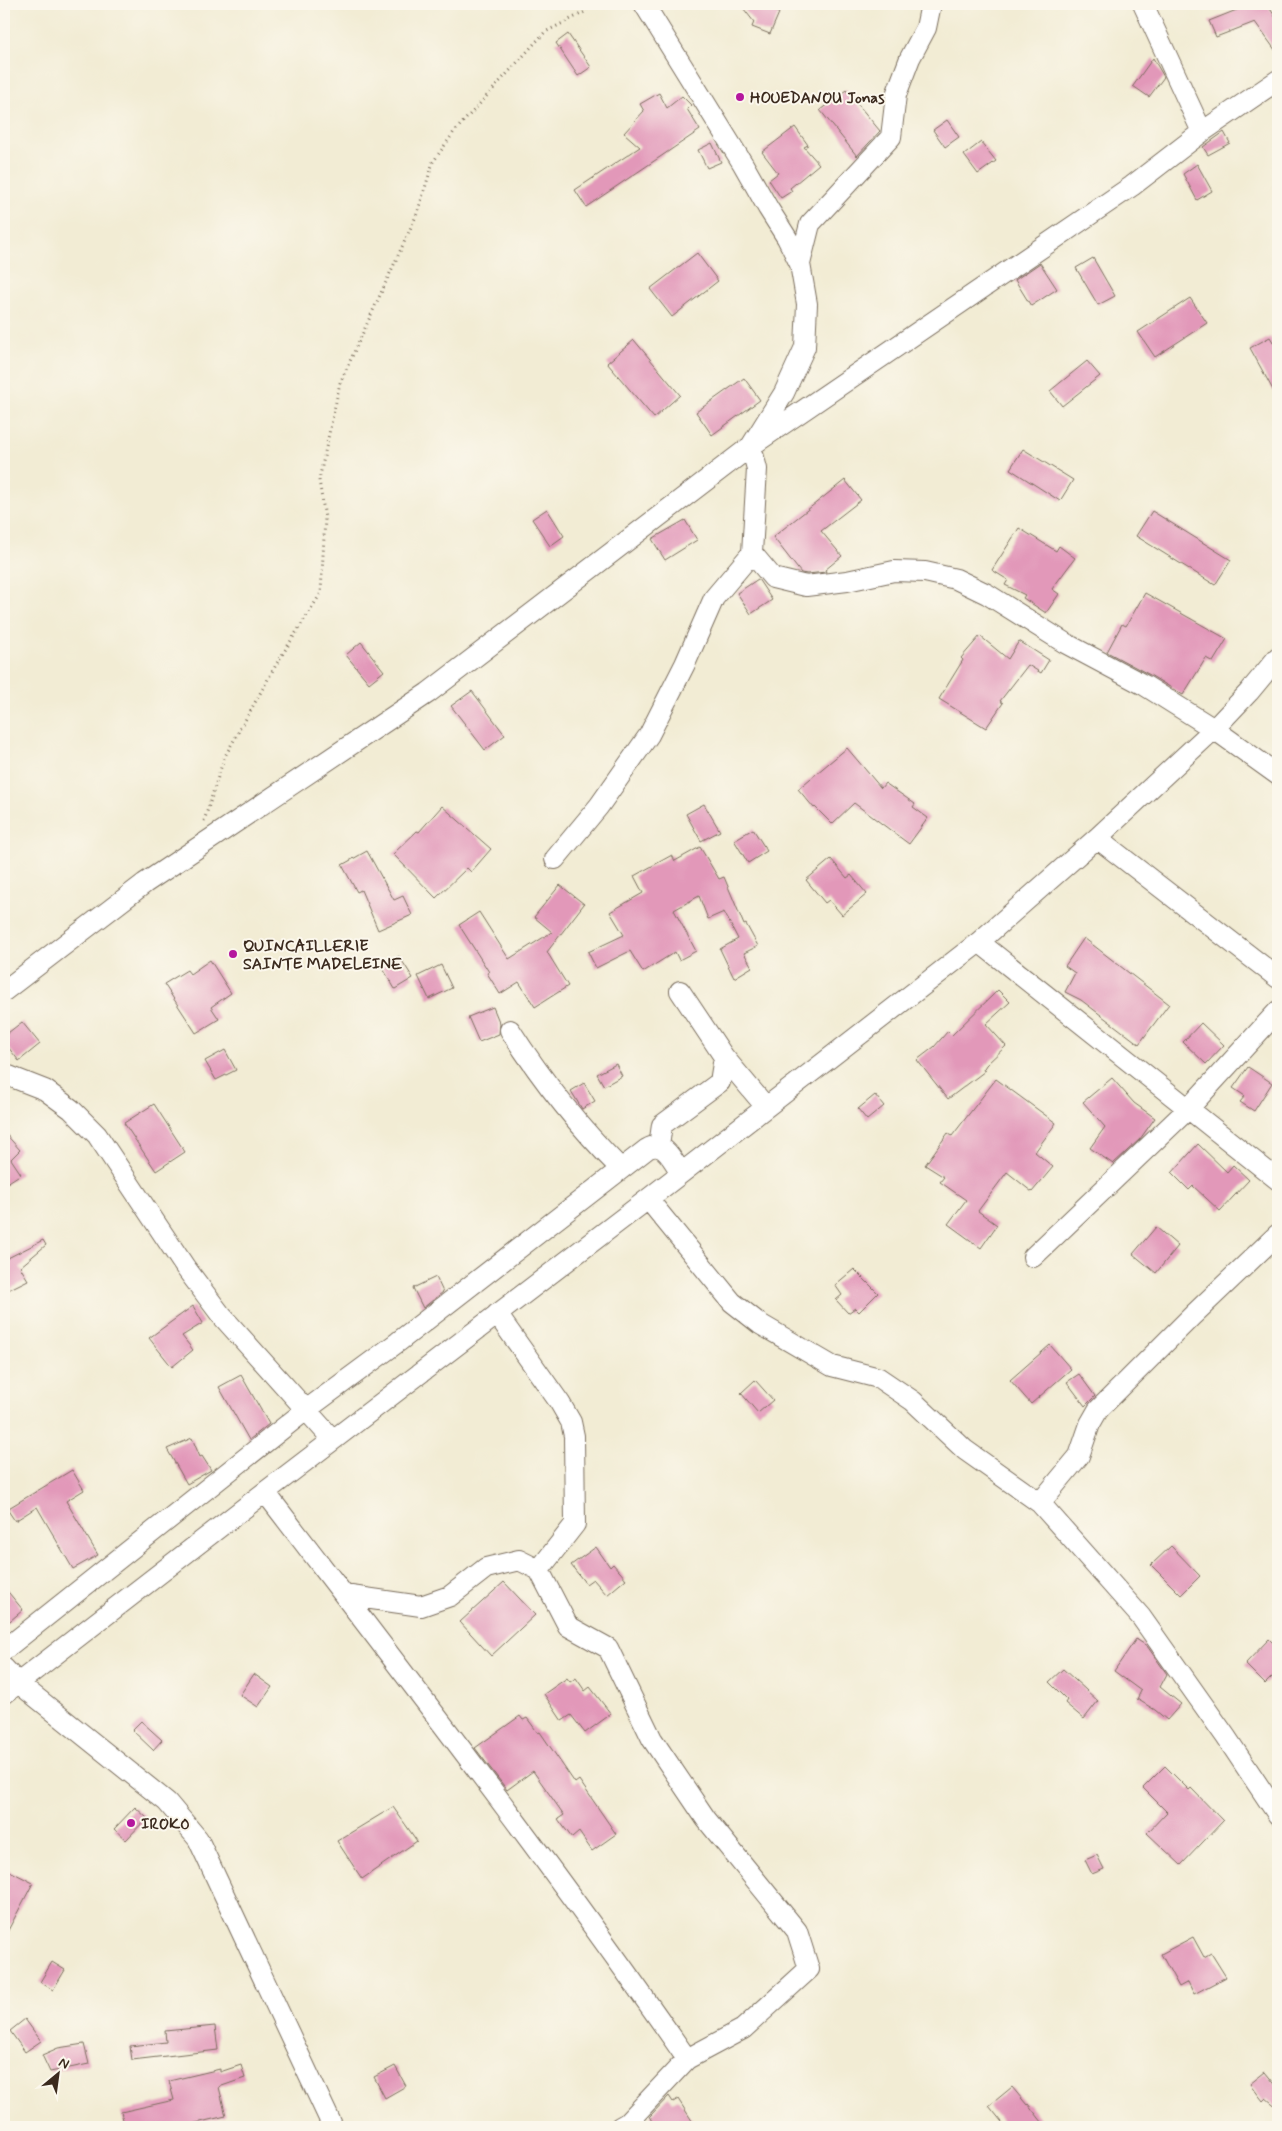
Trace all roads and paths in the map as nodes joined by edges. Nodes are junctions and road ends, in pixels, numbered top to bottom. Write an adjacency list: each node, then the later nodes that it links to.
1 (590, 4): 13 (path)
2 (644, 4): 7 (street)
3 (932, 4): 7 (street)
4 (1143, 4): 6 (street)
5 (1278, 80): 6 (street)
6 (1202, 132): 8 (street)
7 (800, 264): 8 (street)
8 (751, 446): 9 (street); 18 (street)
9 (752, 553): 11 (street); 15 (street)
10 (1278, 657): 11 (street)
11 (1214, 728): 12 (street); 14 (street)
12 (1278, 775)
13 (204, 822)
14 (1097, 838): 16 (street); 17 (street)
15 (555, 859)
16 (979, 942): 24 (street); 25 (street)
17 (1278, 978)
18 (4, 991)
19 (680, 991): 22 (street)
20 (1278, 1011): 25 (street)
21 (510, 1030): 27 (street)
22 (724, 1057): 24 (street); 26 (street)
23 (4, 1074): 34 (street)
24 (766, 1107): 28 (street)
25 (1188, 1108): 29 (street); 32 (street)
26 (659, 1146): 27 (street); 28 (street)
27 (620, 1168): 34 (street)
28 (681, 1173): 30 (street)
29 (1278, 1180)
30 (648, 1200): 33 (street); 37 (street)
31 (1278, 1234): 37 (street)
32 (1033, 1257)
33 (497, 1314): 35 (street); 38 (street)
34 (306, 1410): 35 (street); 40 (street)
35 (333, 1440): 36 (street)
36 (264, 1492): 39 (street); 42 (street)
37 (1040, 1503): 43 (street)
38 (539, 1570): 39 (street); 44 (street)
39 (344, 1595): 44 (street)
40 (4, 1650)
41 (4, 1668): 42 (street)
42 (10, 1688): 45 (street)
43 (1278, 1816)
44 (687, 2059): 46 (street)
45 (333, 2127)
46 (620, 2127)

